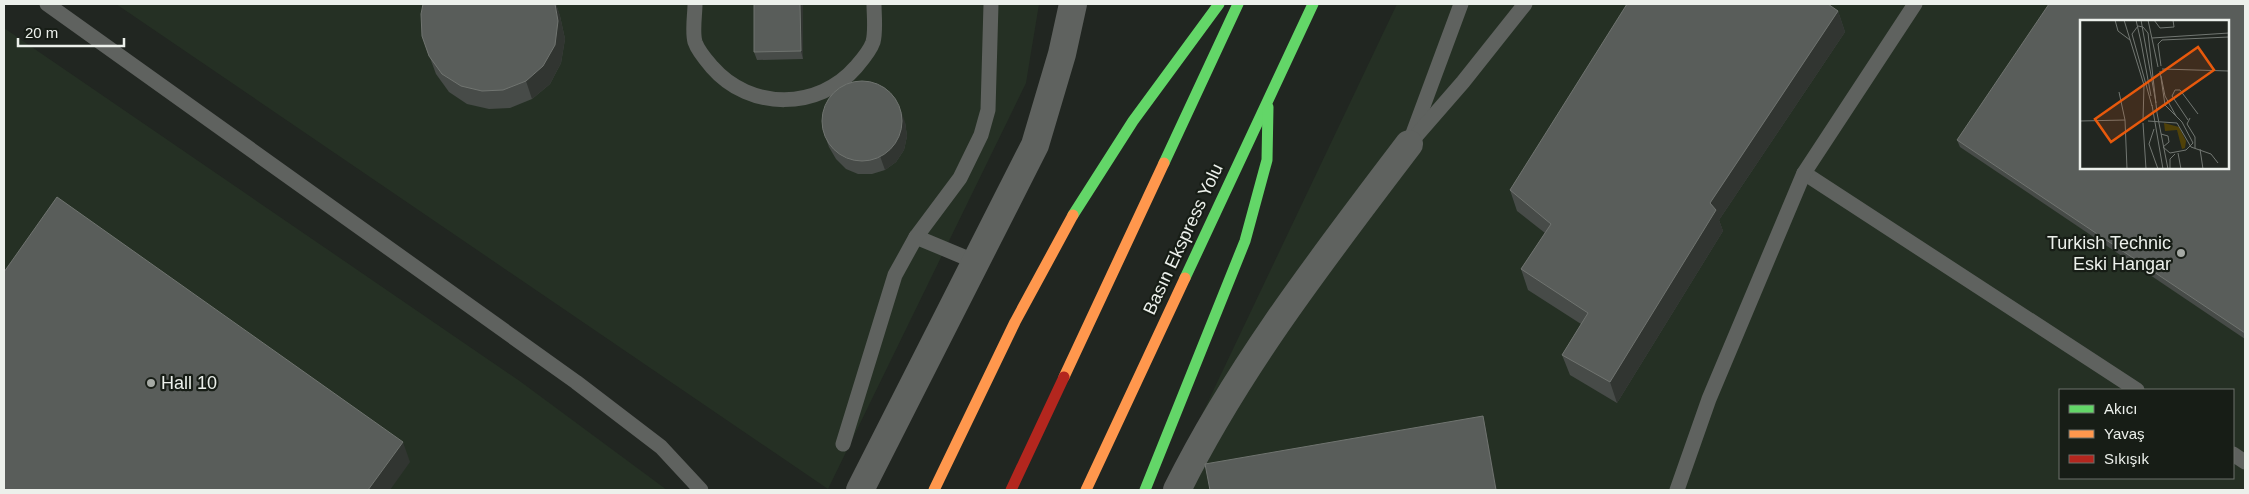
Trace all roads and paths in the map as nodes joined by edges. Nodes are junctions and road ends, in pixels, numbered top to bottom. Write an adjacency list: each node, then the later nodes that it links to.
1 (47, 4): 21 (lane)
2 (695, 4): 3 (lane)
3 (874, 4)
4 (991, 4): 15 (lane)
5 (1073, 4): 16 (street)
6 (1219, 4): 23 (main road)
7 (1238, 4): 24 (main road)
8 (1313, 4): 12 (main road, Basın Ekspress Yolu)
9 (1460, 4): 13 (lane)
10 (1525, 4): 13 (lane)
11 (1915, 4): 14 (lane)
12 (1268, 96): 25 (main road, Basın Ekspress Yolu); 26 (main road)
13 (1409, 144): 27 (street)
14 (1804, 173): 17 (lane); 28 (lane)
15 (916, 237): 16 (lane); 18 (lane)
16 (976, 262): 22 (street)
17 (2135, 389)
18 (843, 444)
19 (2234, 455): 20 (lane)
20 (2245, 462)
21 (701, 490)
22 (860, 490)
23 (934, 490)
24 (1011, 490)
25 (1086, 490)
26 (1145, 490)
27 (1177, 490)
28 (1677, 490)

